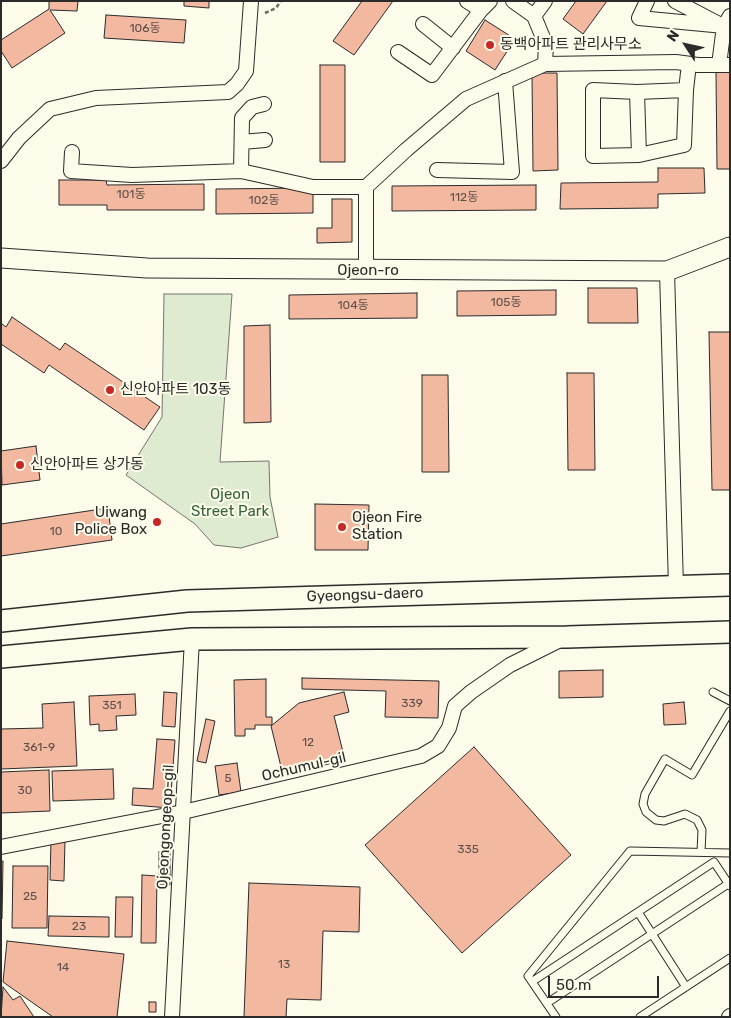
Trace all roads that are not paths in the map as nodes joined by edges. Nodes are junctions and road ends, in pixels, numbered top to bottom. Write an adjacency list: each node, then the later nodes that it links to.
1 (251, 1): 24 (street)
2 (467, 1): 7 (street)
3 (513, 1): 8 (street)
4 (544, 1): 8 (street)
5 (647, 1): 9 (street)
6 (674, 1): 9 (street)
7 (485, 6): 11 (street)
8 (534, 16): 13 (street)
9 (727, 21): 15 (street)
10 (423, 24): 11 (street)
11 (453, 48): 12 (street)
12 (398, 52)
13 (545, 64): 14 (street); 16 (street)
14 (690, 64): 15 (street); 17 (street)
15 (724, 65)
16 (505, 81): 25 (street); 27 (street)
17 (686, 90): 18 (street); 23 (street)
18 (637, 92): 23 (street); 23 (street)
19 (264, 104): 21 (street)
20 (265, 140): 21 (street)
21 (242, 142): 26 (street)
22 (72, 152): 26 (street)
23 (640, 155)
24 (1, 162)
25 (437, 170)
26 (241, 171): 27 (street)
27 (366, 187): 30 (street)
28 (730, 247): 31 (street, Ojeon-ro)
29 (1, 258): 30 (street, Ojeon-ro)
30 (366, 271): 31 (street, Ojeon-ro)
31 (667, 272): 33 (street)
32 (730, 585): 33 (main road, Gyeongsu-daero)
33 (676, 587): 34 (main road, Gyeongsu-daero)
34 (1, 621)
35 (730, 632): 36 (main road)
36 (567, 637): 37 (main road); 42 (street, Ochumul-gil)
37 (192, 639): 38 (main road); 42 (street, Ojeongongeop-gil)
38 (1, 657)
39 (713, 692): 40 (lane)
40 (730, 701)
41 (730, 711): 44 (lane)
42 (183, 812): 43 (street, Ochumul-gil); 53 (street, Ojeongongeop-gil)
43 (1, 847)
44 (701, 852): 45 (lane); 50 (lane)
45 (730, 853)
46 (729, 885): 47 (lane); 48 (lane)
47 (638, 912): 48 (lane); 50 (lane)
48 (652, 934): 51 (lane); 52 (lane)
49 (730, 958): 51 (lane)
50 (533, 981): 52 (lane)
51 (686, 987): 55 (lane)
52 (547, 1002): 54 (lane)
53 (172, 1017)
54 (556, 1017)
55 (640, 1017)

